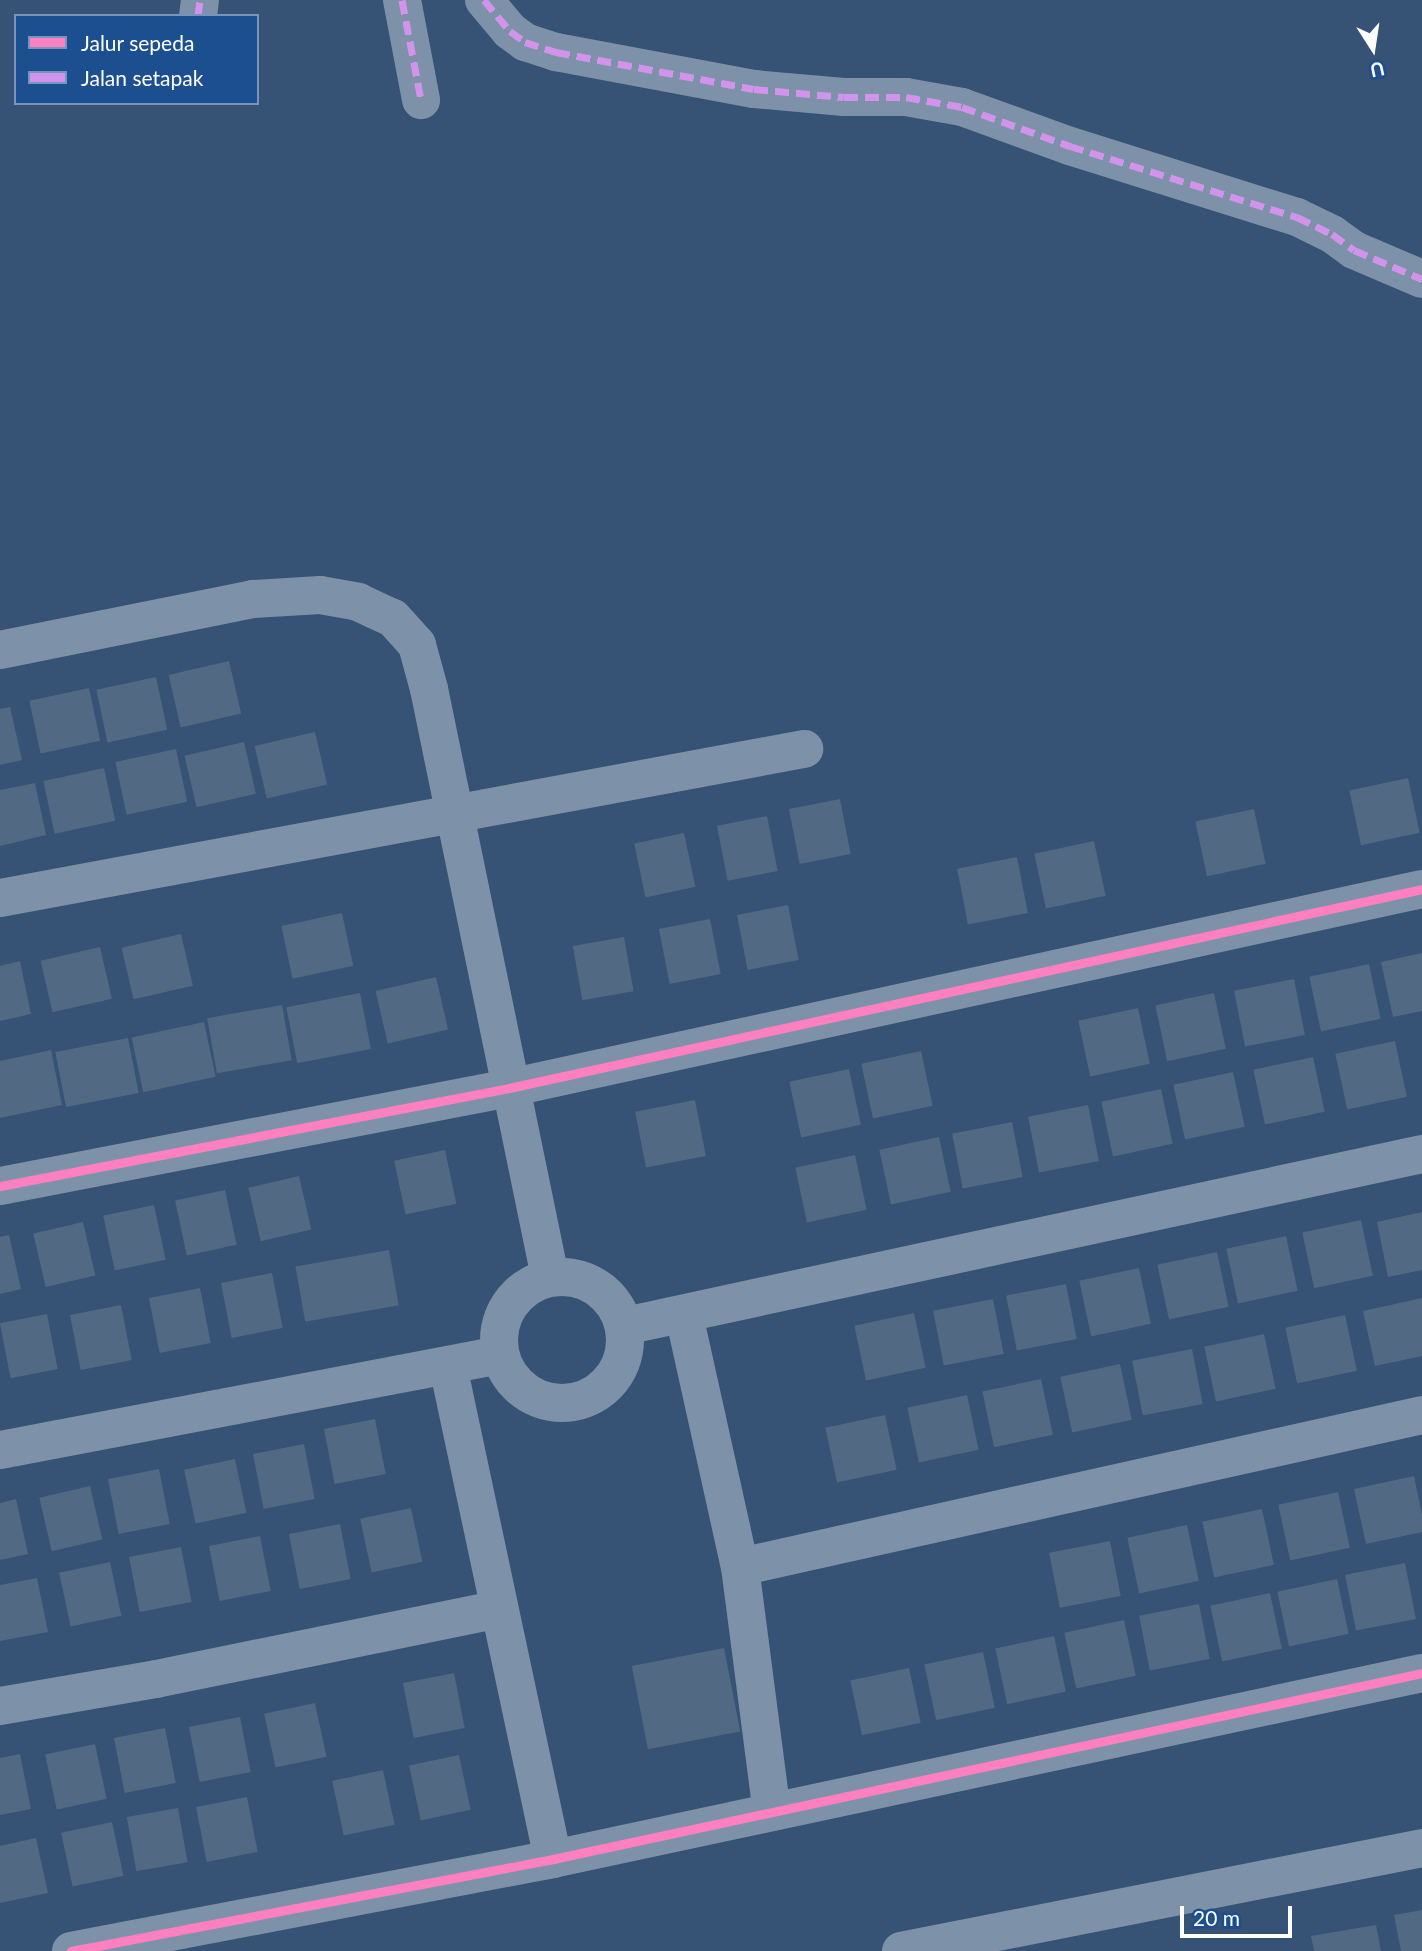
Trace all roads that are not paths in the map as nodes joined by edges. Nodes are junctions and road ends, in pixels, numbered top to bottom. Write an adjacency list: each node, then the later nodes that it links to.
1 (402, 0): 3 (street)
2 (484, 0): 4 (street)
3 (421, 100)
4 (1422, 279)
5 (0, 650): 7 (street)
6 (804, 749): 7 (street)
7 (454, 814): 9 (street); 10 (street)
8 (1422, 889): 10 (street)
9 (0, 898)
10 (509, 1088): 12 (street); 13 (street)
11 (1422, 1154): 14 (street)
12 (0, 1186)
13 (550, 1277): 15 (street); 16 (street)
14 (684, 1315): 15 (street); 20 (street)
15 (625, 1326): 16 (street)
16 (499, 1355): 17 (street)
17 (448, 1366): 19 (street); 21 (street)
18 (1422, 1415): 20 (street)
19 (0, 1450)
20 (740, 1567): 24 (street)
21 (499, 1609): 23 (street); 26 (street)
22 (1422, 1674): 24 (street)
23 (0, 1706)
24 (772, 1812): 26 (street)
25 (1422, 1848): 28 (street)
26 (553, 1859): 27 (street)
27 (71, 1951)
28 (901, 1951)

